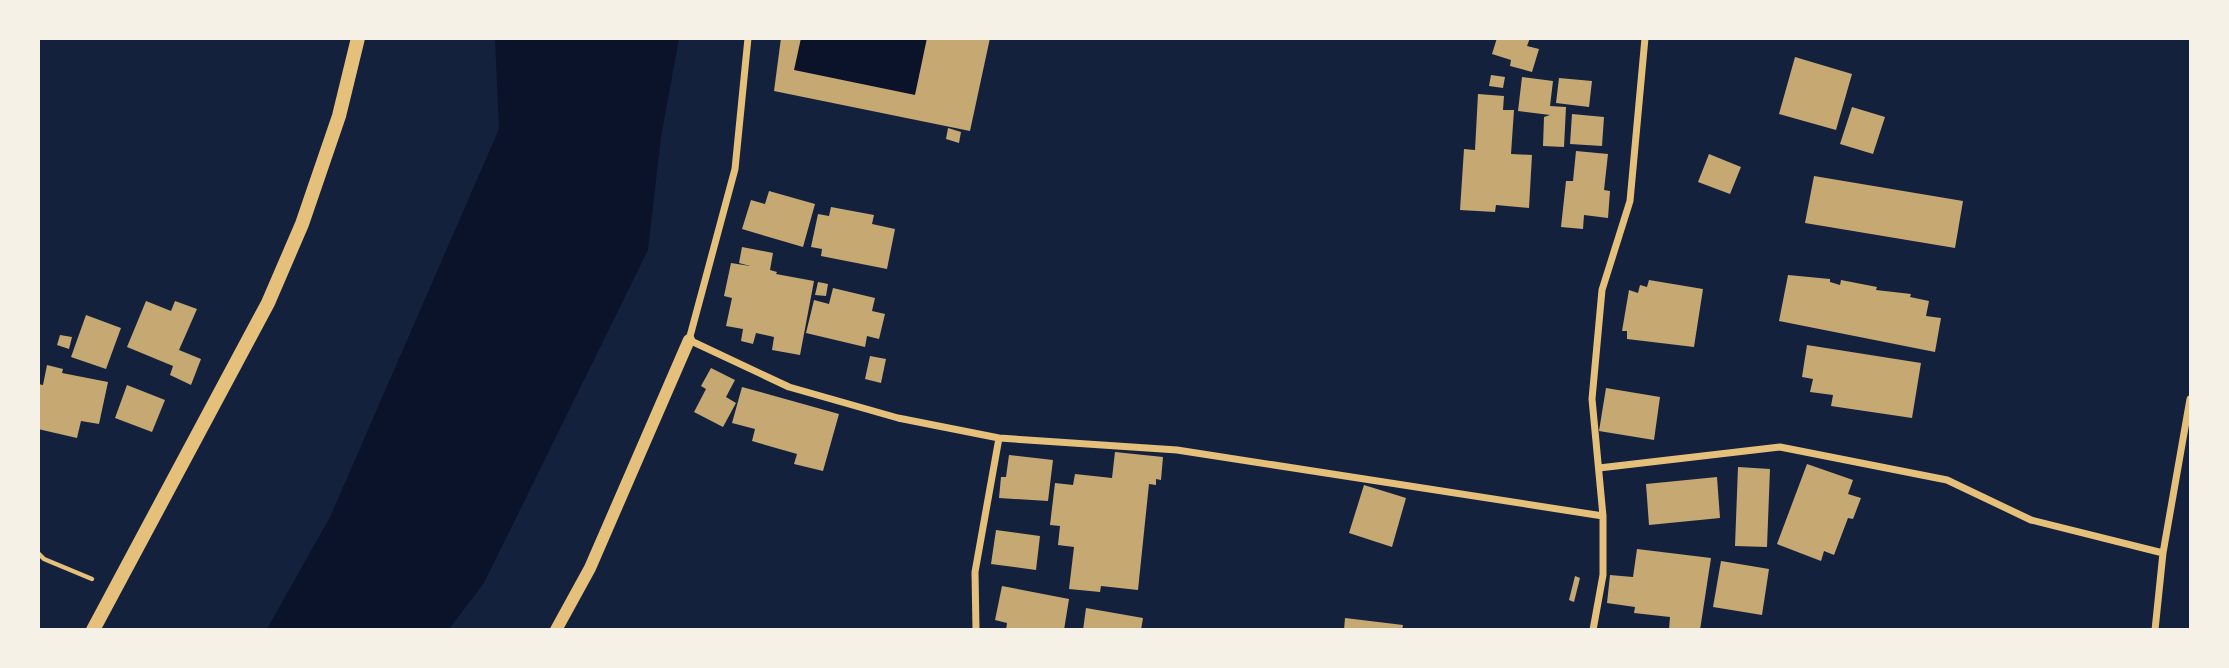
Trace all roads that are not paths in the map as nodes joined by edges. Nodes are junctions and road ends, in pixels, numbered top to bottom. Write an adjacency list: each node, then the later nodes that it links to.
1 (358, 38): 10 (main road)
2 (747, 38): 4 (street)
3 (1645, 38): 7 (street)
4 (689, 340): 6 (street); 11 (street)
5 (2190, 399): 9 (street)
6 (999, 438): 8 (street); 12 (street)
7 (1599, 468): 8 (street); 9 (street)
8 (1603, 516): 13 (street)
9 (2163, 553): 14 (street)
10 (93, 629)
11 (556, 629)
12 (976, 629)
13 (1593, 629)
14 (2155, 629)

